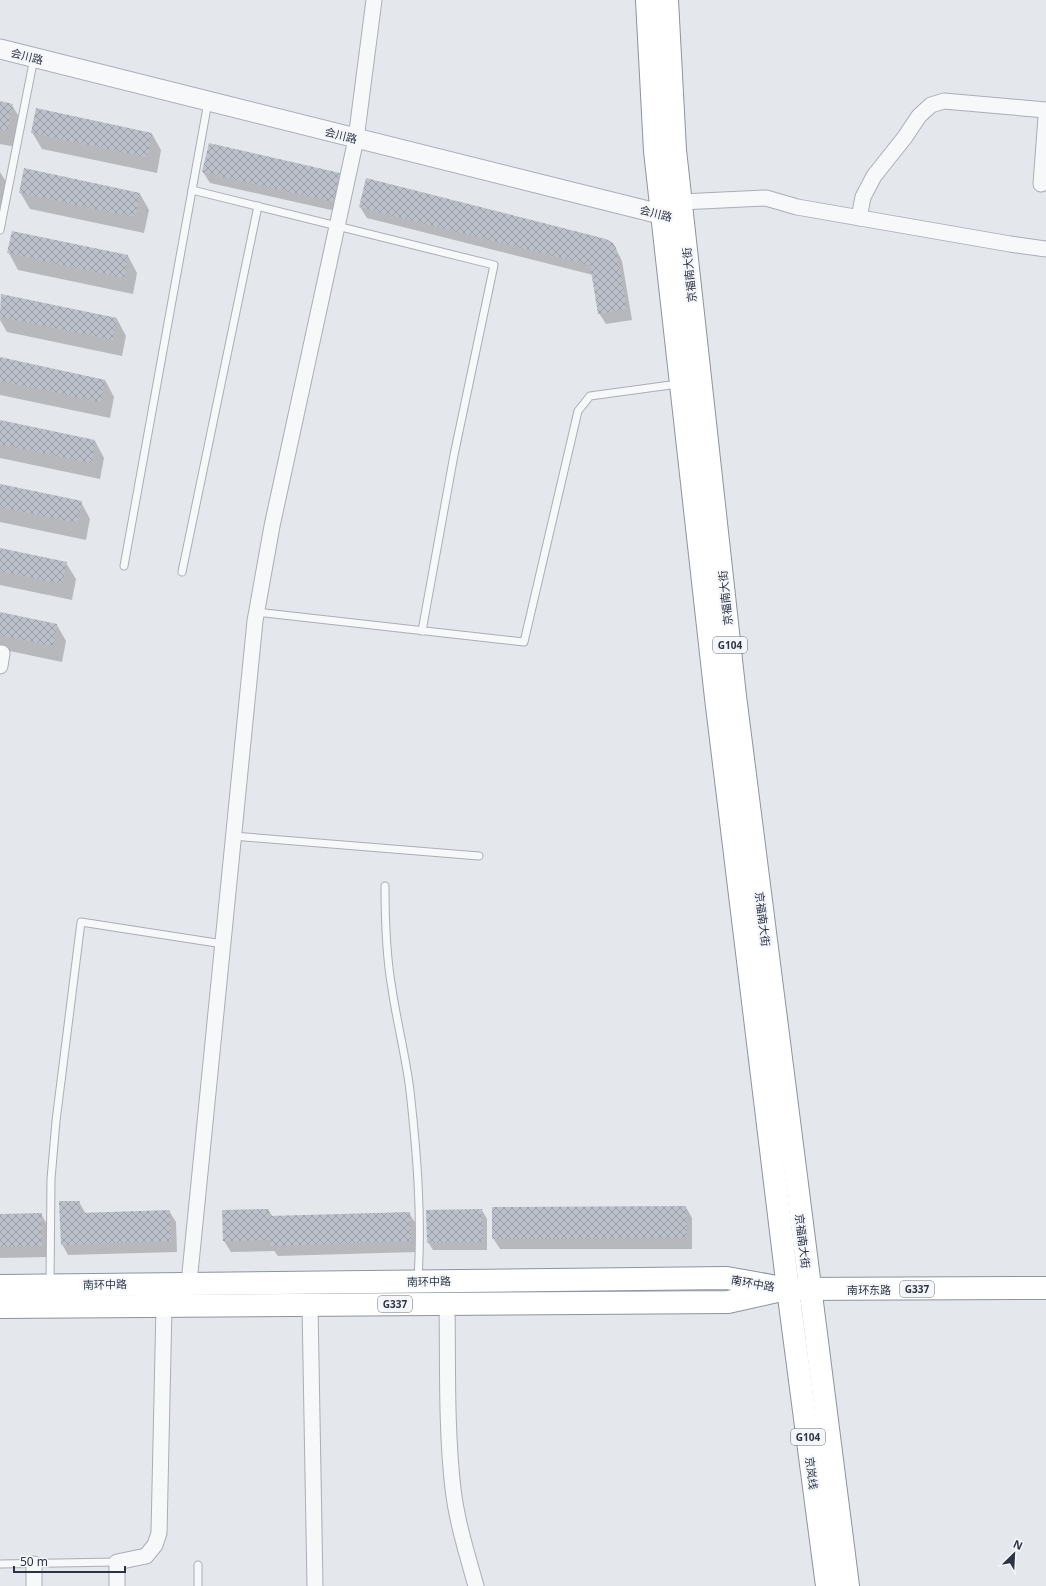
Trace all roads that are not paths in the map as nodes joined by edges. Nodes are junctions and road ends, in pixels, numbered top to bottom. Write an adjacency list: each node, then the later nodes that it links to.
1 (374, 0): 9 (street)
2 (647, 0): 14 (highway, 京福南大街 / G104)
3 (667, 0): 13 (highway, 京福南大街 / G104)
4 (0, 50): 5 (street, 会川路)
5 (34, 58): 6 (street, 会川路); 17 (lane)
6 (208, 102): 9 (street, 会川路); 11 (lane)
7 (1046, 110): 15 (street)
8 (1046, 117): 10 (street)
9 (356, 139): 14 (street, 会川路); 16 (street)
10 (1041, 184)
11 (192, 190): 12 (lane); 20 (lane)
12 (258, 206): 16 (lane); 21 (lane)
13 (682, 211): 14 (street, 会川路); 15 (street); 36 (highway, 京福南大街 / G104)
14 (662, 215): 19 (highway, 京福南大街 / G104)
15 (859, 218): 18 (street)
16 (337, 226): 22 (street); 23 (lane)
17 (0, 230)
18 (1046, 249)
19 (681, 383): 23 (lane); 35 (highway, 京福南大街 / G104)
20 (124, 566)
21 (182, 572)
22 (256, 612): 23 (lane); 26 (street)
23 (422, 631)
24 (0, 653): 25 (street)
25 (0, 666)
26 (233, 836): 27 (lane); 29 (street)
27 (479, 856)
28 (385, 886): 30 (lane)
29 (223, 944): 31 (street); 32 (lane)
30 (418, 1281): 31 (highway, 南环中路 / G337); 35 (highway, 南环中路 / G337)
31 (189, 1284): 32 (highway, 南环中路 / G337)
32 (50, 1285): 33 (highway, 南环中路 / G337)
33 (0, 1286)
34 (1046, 1288): 36 (highway, 南环东路 / G337)
35 (788, 1289): 36 (highway, 南环东路 / G337); 37 (highway, 南环中路 / G337); 50 (highway, 京岚线 / G104)
36 (810, 1289): 51 (highway, 京岚线 / G104)
37 (447, 1304): 38 (highway, 南环中路 / G337); 49 (street)
38 (310, 1305): 39 (highway, 南环中路 / G337); 48 (street)
39 (164, 1306): 40 (highway, 南环中路 / G337); 41 (street)
40 (0, 1307)
41 (117, 1562): 43 (lane); 46 (street)
42 (0, 1564): 43 (lane)
43 (34, 1564): 45 (street)
44 (198, 1564): 47 (lane)
45 (34, 1586)
46 (117, 1586)
47 (198, 1586)
48 (315, 1586)
49 (476, 1586)
50 (827, 1586)
51 (848, 1586)

